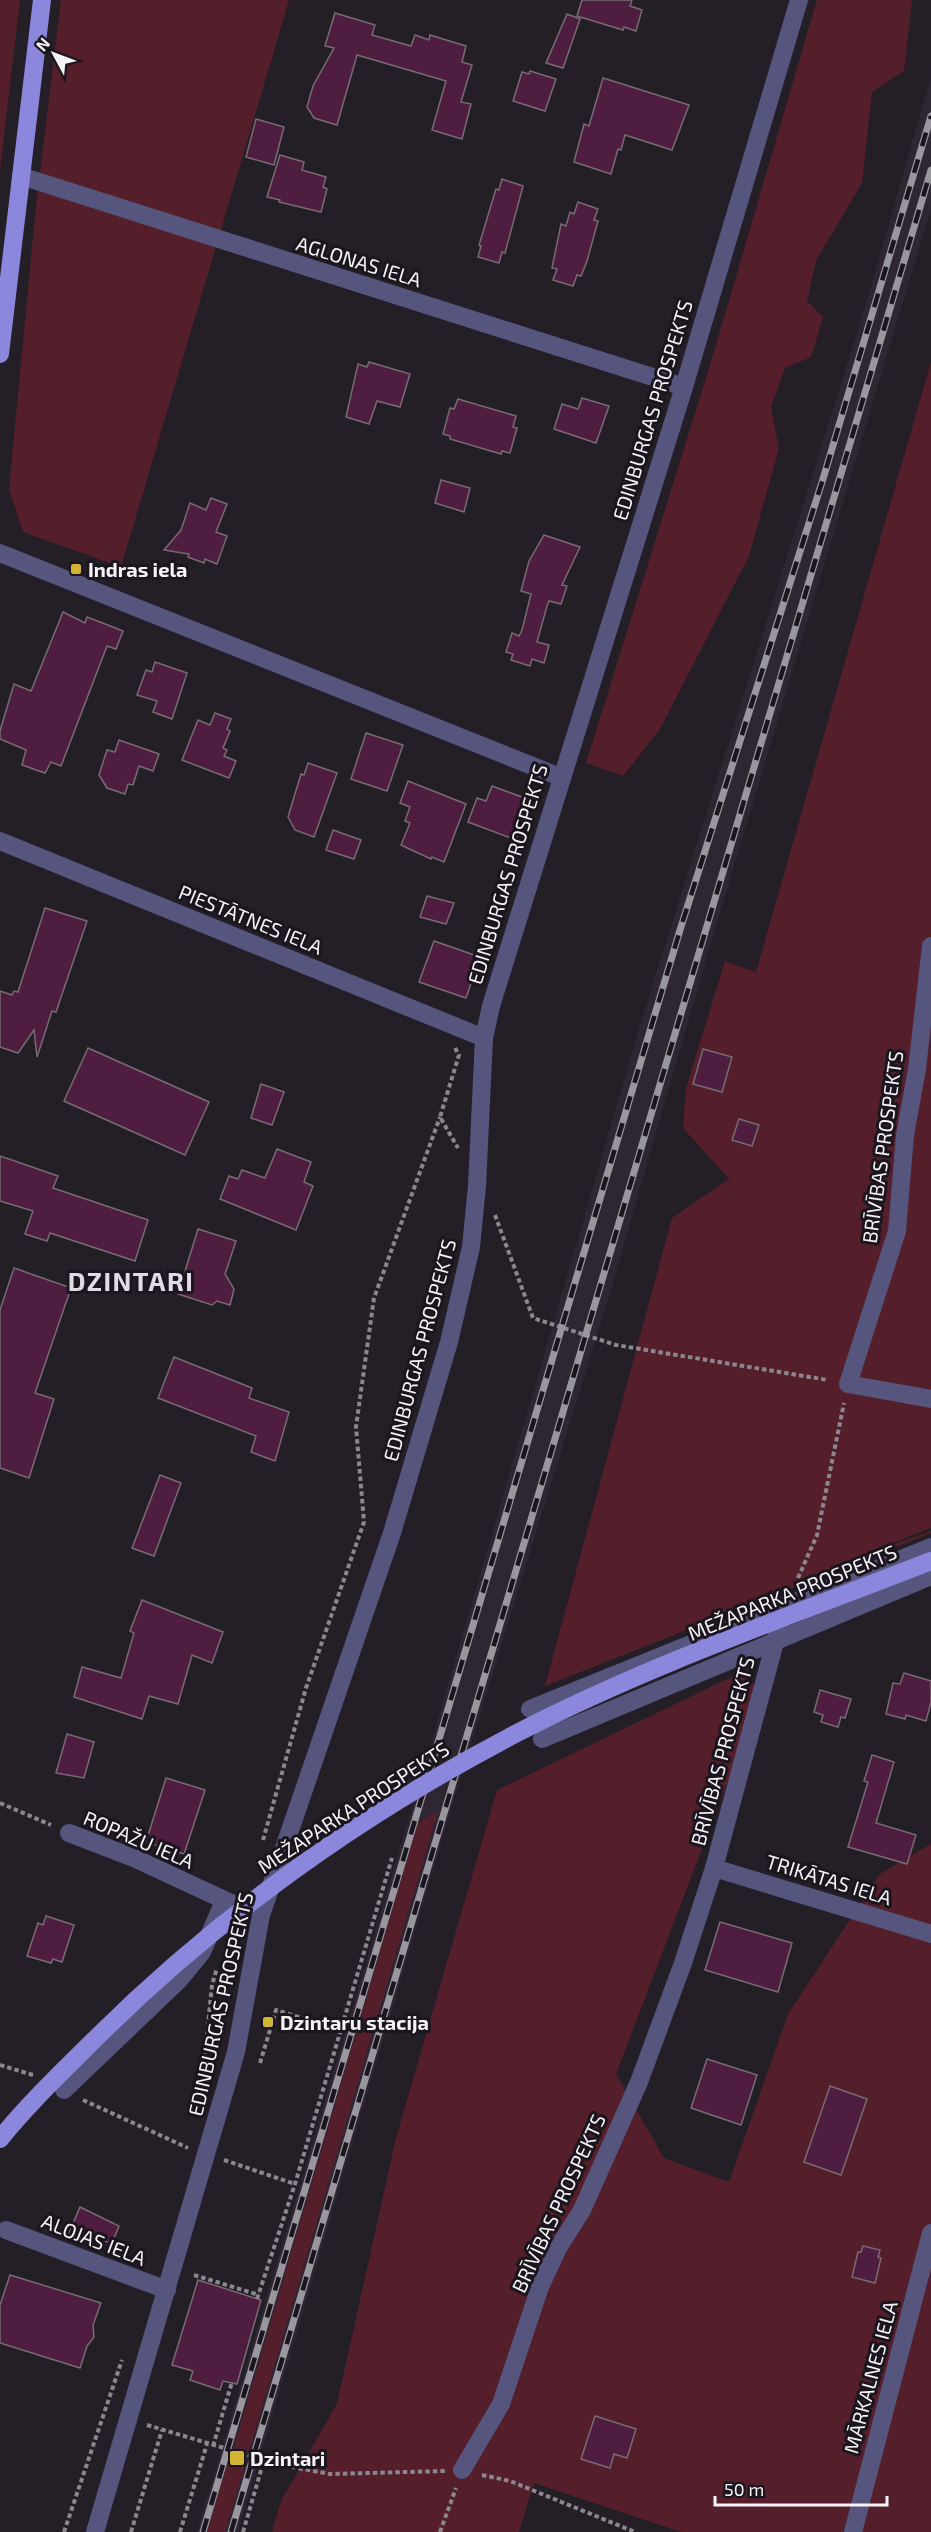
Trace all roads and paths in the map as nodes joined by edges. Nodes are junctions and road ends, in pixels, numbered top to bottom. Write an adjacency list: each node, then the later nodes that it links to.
1 (42, 0): 3 (main road)
2 (799, 0): 5 (street, EDINBURGAS PROSPEKTS)
3 (21, 176): 4 (main road); 5 (street, AGLONAS IELA)
4 (0, 354)
5 (684, 387): 7 (street, EDINBURGAS PROSPEKTS)
6 (0, 553): 7 (street)
7 (560, 777): 11 (street, EDINBURGAS PROSPEKTS)
8 (0, 841): 10 (street, PIESTĀTNES IELA)
9 (931, 946): 15 (street, BRĪVĪBAS PROSPEKTS)
10 (441, 1020): 11 (street, PIESTĀTNES IELA); 12 (path)
11 (484, 1038): 14 (street, EDINBURGAS PROSPEKTS)
12 (440, 1117): 13 (path); 26 (path)
13 (460, 1153)
14 (477, 1186): 15 (path); 30 (street, EDINBURGAS PROSPEKTS)
15 (848, 1384): 16 (street); 20 (path)
16 (931, 1399)
17 (931, 1547): 20 (street)
18 (931, 1560): 39 (main road, MEŽAPARKA PROSPEKTS, bridge)
19 (931, 1576): 21 (street)
20 (785, 1605): 21 (street, BRĪVĪBAS PROSPEKTS); 22 (street)
21 (775, 1641): 23 (street); 28 (street, BRĪVĪBAS PROSPEKTS)
22 (530, 1709)
23 (542, 1738)
24 (0, 1803): 25 (path, ROPAŽU IELA)
25 (69, 1833): 29 (street, ROPAŽU IELA)
26 (262, 1844)
27 (392, 1858): 33 (path)
28 (714, 1868): 31 (street, TRIKĀTAS IELA); 55 (street, BRĪVĪBAS PROSPEKTS)
29 (224, 1901): 30 (street, ROPAŽU IELA); 36 (street)
30 (261, 1915): 41 (street, EDINBURGAS PROSPEKTS)
31 (931, 1934)
32 (218, 1962): 37 (path)
33 (341, 2030): 34 (path); 43 (path)
34 (260, 2063)
35 (0, 2065): 36 (path)
36 (64, 2090): 40 (path)
37 (200, 2098)
38 (191, 2138): 40 (path)
39 (0, 2139)
40 (188, 2148): 41 (path); 42 (path)
41 (208, 2154): 43 (path); 47 (street, EDINBURGAS PROSPEKTS)
42 (185, 2159)
43 (295, 2184): 46 (path)
44 (6, 2230): 47 (street, ALOJAS IELA)
45 (931, 2233): 63 (street, MĀRKALNES IELA)
46 (194, 2275)
47 (167, 2290): 50 (street, EDINBURGAS PROSPEKTS)
48 (124, 2354): 56 (path)
49 (232, 2382): 53 (path)
50 (130, 2419): 51 (path); 57 (street, EDINBURGAS PROSPEKTS)
51 (162, 2430): 52 (path); 58 (path)
52 (207, 2444): 53 (path); 59 (path)
53 (213, 2446): 54 (path)
54 (264, 2460): 55 (path); 60 (path)
55 (462, 2470): 61 (path); 62 (path)
56 (64, 2532)
57 (95, 2532)
58 (131, 2532)
59 (180, 2532)
60 (243, 2532)
61 (440, 2532)
62 (635, 2532)
63 (854, 2532)

